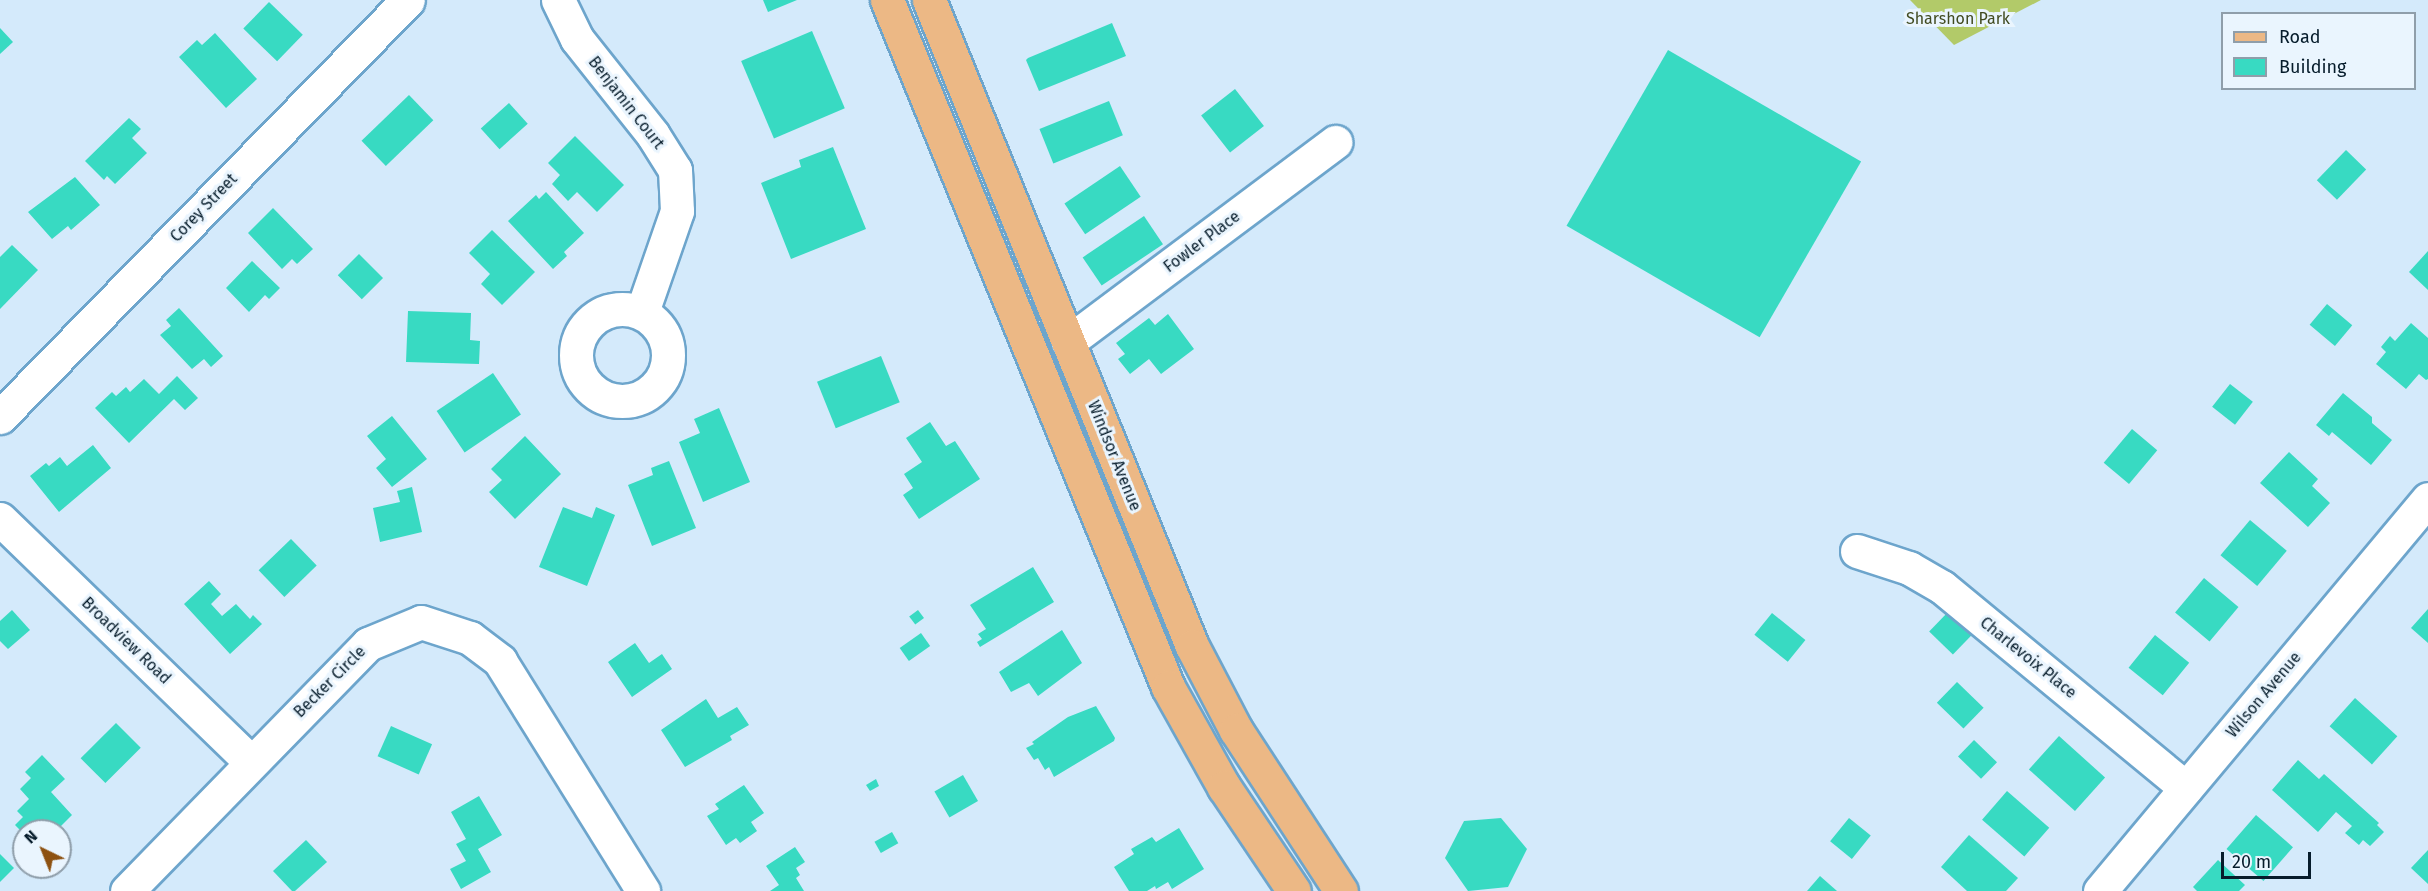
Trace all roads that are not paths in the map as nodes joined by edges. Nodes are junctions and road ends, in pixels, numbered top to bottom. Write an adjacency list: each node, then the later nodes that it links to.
1 (408, 0): 8 (street, Corey Street)
2 (558, 0): 6 (street, Benjamin Court)
3 (886, 0): 11 (main road)
4 (928, 0): 7 (main road, Windsor Avenue)
5 (1335, 142): 7 (street, Fowler Place)
6 (642, 312)
7 (1068, 342): 9 (main road, Windsor Avenue)
8 (0, 417)
9 (1129, 493): 11 (main road); 19 (main road, Windsor Avenue)
10 (2428, 500): 15 (street, Wilson Avenue)
11 (1096, 513): 18 (main road)
12 (0, 519): 14 (street, Broadview Road)
13 (1857, 551): 15 (street, Charlevoix Place)
14 (251, 762): 16 (street, Becker Circle); 17 (street, Becker Circle)
15 (2186, 788): 20 (street, Wilson Avenue)
16 (128, 891)
17 (643, 891)
18 (1294, 891)
19 (1341, 891)
20 (2100, 891)

